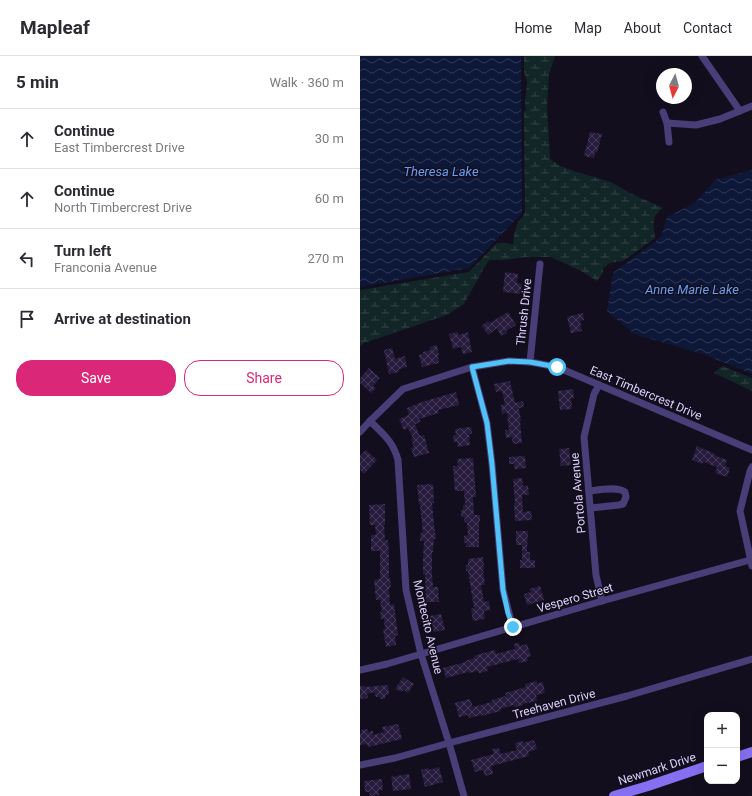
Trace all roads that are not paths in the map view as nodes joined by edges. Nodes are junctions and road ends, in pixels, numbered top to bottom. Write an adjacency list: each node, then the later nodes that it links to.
1 (702, 56): 3 (street)
2 (752, 106): 3 (street)
3 (740, 111): 5 (street)
4 (663, 112): 5 (street)
5 (667, 123): 6 (street)
6 (669, 142)
7 (540, 264): 8 (street, Thrush Drive)
8 (530, 362): 9 (street, East Timbercrest Drive); 10 (street, East Timbercrest Drive)
9 (472, 367): 11 (street, East Timbercrest Drive); 19 (street)
10 (599, 385): 13 (street, East Timbercrest Drive); 15 (street, Portola Avenue)
11 (370, 421): 12 (street, East Timbercrest Drive); 20 (street, Montecito Avenue)
12 (360, 432)
13 (752, 450)
14 (752, 467): 17 (street)
15 (589, 491): 16 (street, Portola Avenue); 16 (street)
16 (591, 508): 18 (street, Portola Avenue)
17 (751, 563): 18 (street, Vespero Street)
18 (602, 601): 19 (street, Vespero Street)
19 (513, 627): 20 (street, Vespero Street)
20 (421, 654): 22 (street, Vespero Street); 23 (street, Montecito Avenue)
21 (752, 659): 23 (street, Treehaven Drive)
22 (360, 670)
23 (449, 743): 26 (street, Treehaven Drive); 28 (street, Montecito Avenue)
24 (752, 752): 25 (street)
25 (740, 755)
26 (360, 765)
27 (704, 767): 29 (street, Newmark Drive)
28 (464, 796)
29 (614, 796)

